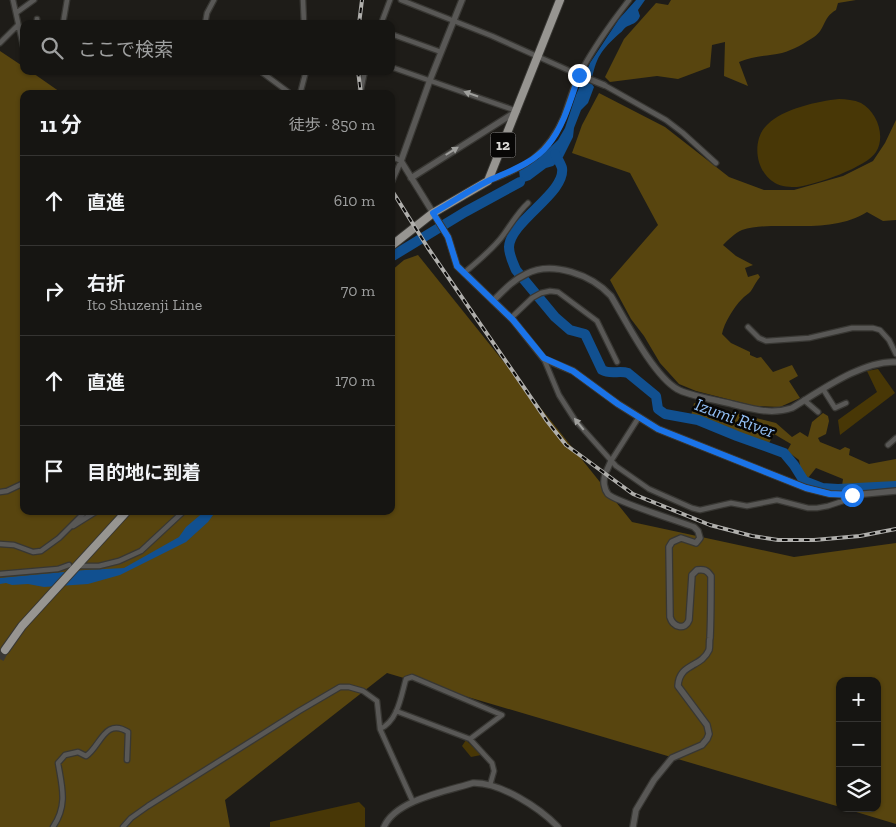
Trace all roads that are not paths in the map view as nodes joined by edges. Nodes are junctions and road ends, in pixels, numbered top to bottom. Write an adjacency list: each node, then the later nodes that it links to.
1 (13, 0): 11 (street)
2 (34, 0): 11 (street)
3 (67, 0): 12 (street)
4 (214, 0): 13 (street)
5 (303, 0): 14 (street)
6 (390, 0): 15 (street)
7 (401, 0): 16 (street)
8 (462, 0): 16 (street)
9 (560, 0): 22 (main road, 12)
10 (629, 0): 27 (street)
11 (16, 13): 17 (street)
12 (64, 20)
13 (206, 20)
14 (304, 20)
15 (382, 20)
16 (453, 20): 21 (street); 22 (street)
17 (18, 24): 18 (street); 20 (street)
18 (20, 32)
19 (395, 35): 21 (street)
20 (0, 44)
21 (441, 52): 28 (street)
22 (538, 55): 27 (street); 33 (main road, 12)
23 (395, 68): 28 (street)
24 (265, 75): 30 (street)
25 (305, 75): 31 (street)
26 (364, 75): 32 (street)
27 (579, 75): 29 (street); 39 (street)
28 (430, 80): 33 (street, one-way to 28); 35 (street)
29 (604, 85): 36 (street)
30 (286, 90)
31 (301, 90)
32 (361, 90)
33 (517, 110): 38 (street, one-way to 33); 39 (main road, 12)
34 (395, 158): 35 (street)
35 (401, 161): 37 (street); 38 (street)
36 (716, 163)
37 (395, 175)
38 (411, 178): 41 (street)
39 (488, 181): 41 (main road, 12)
40 (528, 203): 43 (street)
41 (436, 216): 42 (main road, 12); 43 (street)
42 (395, 243)
43 (464, 273): 44 (street)
44 (493, 301): 45 (street); 52 (street)
45 (511, 318): 48 (street); 49 (street)
46 (748, 326): 47 (street)
47 (896, 354)
48 (544, 358): 55 (street); 58 (street, one-way to 48)
49 (617, 362)
50 (896, 362): 51 (street)
51 (823, 389): 52 (street); 53 (street)
52 (804, 400): 54 (street)
53 (846, 402)
54 (818, 412)
55 (639, 417): 58 (street); 62 (street)
56 (896, 438): 57 (street)
57 (888, 445)
58 (611, 461): 62 (street); 82 (street)
59 (20, 485): 61 (street)
60 (896, 491): 62 (street)
61 (0, 492)
62 (844, 495)
63 (82, 515): 67 (street)
64 (91, 515): 67 (street)
65 (123, 515): 69 (main road)
66 (180, 515): 69 (street)
67 (71, 526): 68 (street)
68 (0, 544)
69 (73, 568): 70 (street); 71 (main road)
70 (0, 574)
71 (5, 650)
72 (396, 711): 73 (street); 74 (street); 74 (street)
73 (380, 729): 77 (street); 79 (street)
74 (470, 739): 76 (street)
75 (127, 760): 78 (street)
76 (490, 784): 77 (street); 81 (street)
77 (413, 802): 80 (street)
78 (53, 827)
79 (123, 827)
80 (384, 827)
81 (558, 827)
82 (633, 827)

